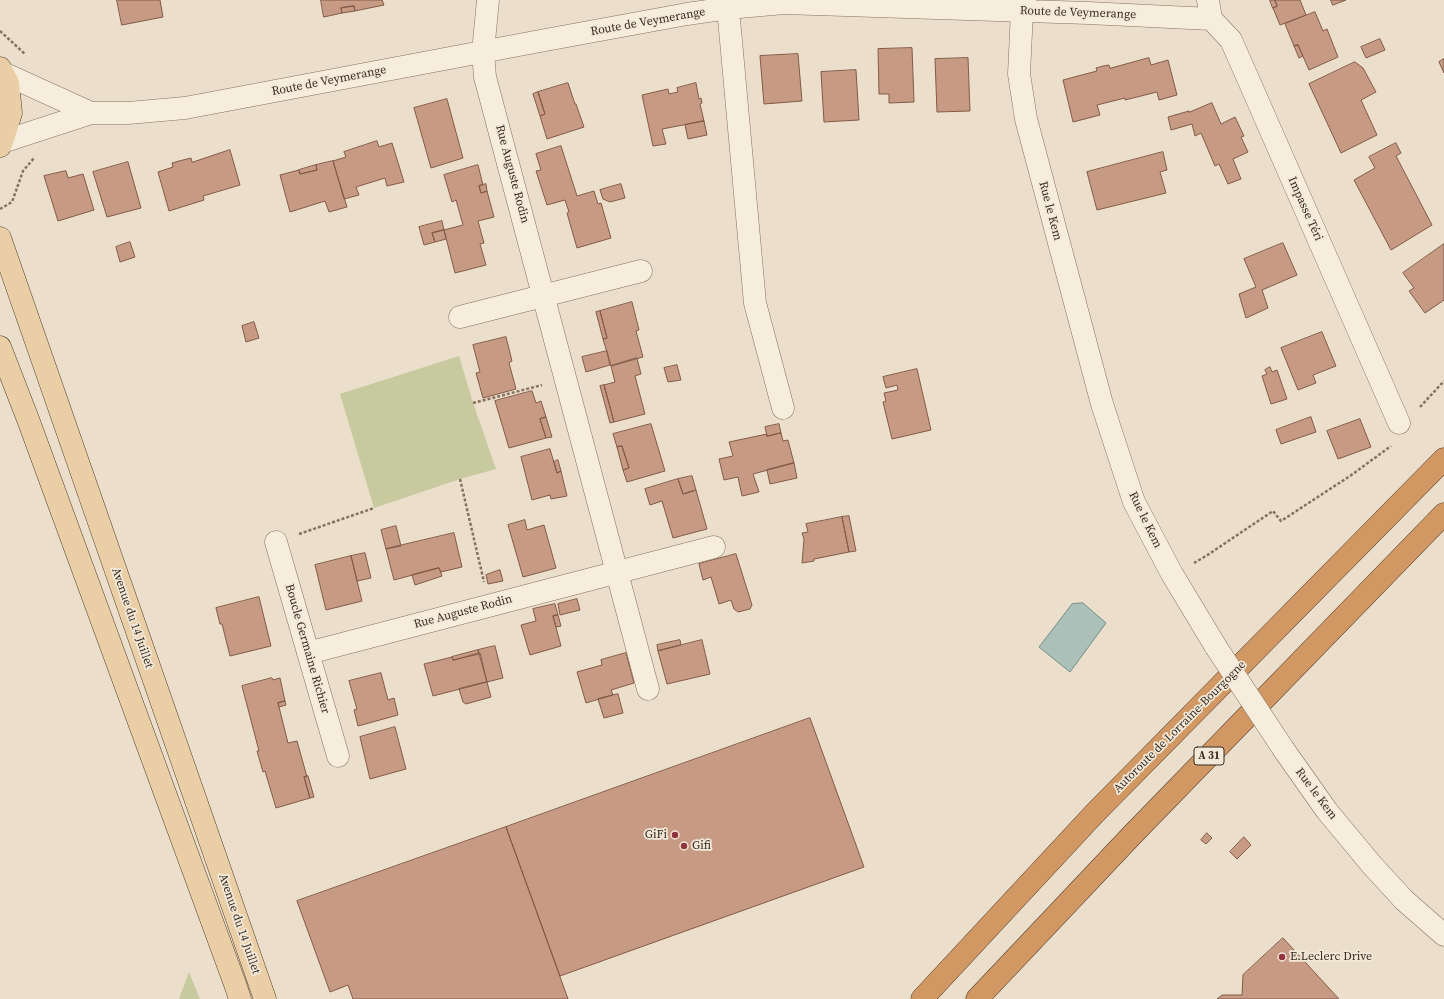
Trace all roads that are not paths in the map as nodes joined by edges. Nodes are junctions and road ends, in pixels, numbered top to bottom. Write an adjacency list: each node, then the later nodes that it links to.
1 (488, 0): 5 (street, Rue Auguste Rodin)
2 (1024, 6): 3 (street, Route de Veymerange); 4 (street, Route de Veymerange); 24 (street, Rue le Kem, bridge)
3 (728, 8): 5 (street, Route de Veymerange); 14 (street)
4 (1209, 10): 15 (street, Impasse Téri)
5 (483, 52): 7 (street, Route de Veymerange); 11 (street, Rue Auguste Rodin)
6 (1, 70): 7 (street, Route de Veymerange); 8 (main road)
7 (91, 113): 8 (street, Route de Veymerange)
8 (1, 144)
9 (0, 238): 26 (main road, Avenue du 14 Juillet)
10 (641, 271): 11 (street)
11 (544, 296): 12 (street); 20 (street, Rue Auguste Rodin)
12 (460, 317)
13 (0, 347): 25 (main road, Avenue du 14 Juillet)
14 (783, 408)
15 (1399, 423)
16 (1444, 459): 27 (highway, Autoroute de Lorraine-Bourgogne)
17 (1444, 514): 28 (highway, A 31)
18 (276, 542): 21 (street, Boucle Germaine Richier)
19 (714, 547): 20 (street, Rue Auguste Rodin)
20 (617, 572): 21 (street, Rue Auguste Rodin); 22 (street, Rue Auguste Rodin)
21 (308, 653): 23 (street, Boucle Germaine Richier)
22 (648, 689)
23 (338, 756)
24 (1444, 935)
25 (240, 999)
26 (265, 999)
27 (922, 999)
28 (977, 999)

